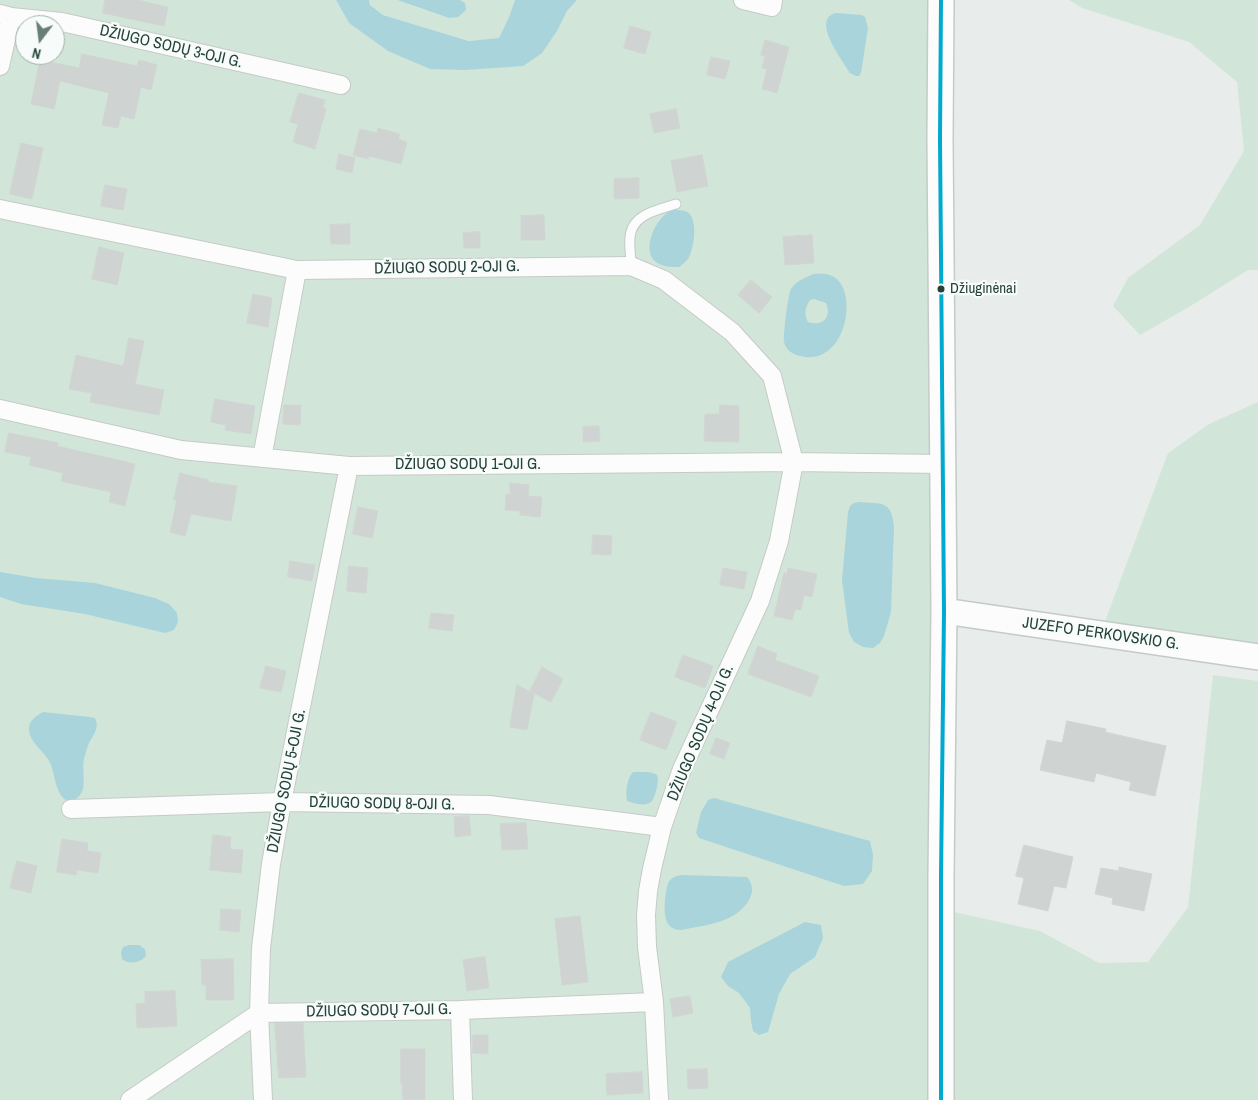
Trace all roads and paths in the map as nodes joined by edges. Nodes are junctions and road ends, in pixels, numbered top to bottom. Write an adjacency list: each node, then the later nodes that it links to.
1 (743, 0): 2 (street)
2 (774, 0)
3 (941, 0): 14 (main road)
4 (6, 15): 5 (street); 6 (street, DŽIUGO SODŲ 3-OJI G.)
5 (0, 66)
6 (341, 85)
7 (676, 204): 9 (lane)
8 (0, 208): 10 (street, DŽIUGO SODŲ 2-OJI G.)
9 (632, 266): 10 (street, DŽIUGO SODŲ 2-OJI G.); 13 (street, DŽIUGO SODŲ 2-OJI G.)
10 (297, 270): 12 (street)
11 (0, 408): 12 (street, DŽIUGO SODŲ 1-OJI G.)
12 (262, 458): 15 (street, DŽIUGO SODŲ 1-OJI G.)
13 (794, 462): 14 (street, DŽIUGO SODŲ 1-OJI G.); 15 (street, DŽIUGO SODŲ 1-OJI G.); 20 (street, DŽIUGO SODŲ 4-OJI G.)
14 (942, 464): 16 (main road)
15 (349, 466): 18 (street, DŽIUGO SODŲ 5-OJI G.)
16 (944, 611): 17 (main road, JUZEFO PERKOVSKIO G.); 28 (main road)
17 (1258, 657)
18 (282, 802): 19 (street, DŽIUGO SODŲ 8-OJI G.); 20 (street, DŽIUGO SODŲ 8-OJI G.); 23 (street, DŽIUGO SODŲ 5-OJI G.)
19 (71, 809)
20 (662, 827): 21 (street, DŽIUGO SODŲ 4-OJI G.)
21 (654, 1002): 22 (street, DŽIUGO SODŲ 7-OJI G.); 27 (street, DŽIUGO SODŲ 4-OJI G.)
22 (460, 1010): 23 (street, DŽIUGO SODŲ 7-OJI G.); 26 (street)
23 (259, 1013): 24 (street); 25 (street, DŽIUGO SODŲ 5-OJI G.)
24 (130, 1100)
25 (262, 1100)
26 (463, 1100)
27 (660, 1100)
28 (941, 1100)

